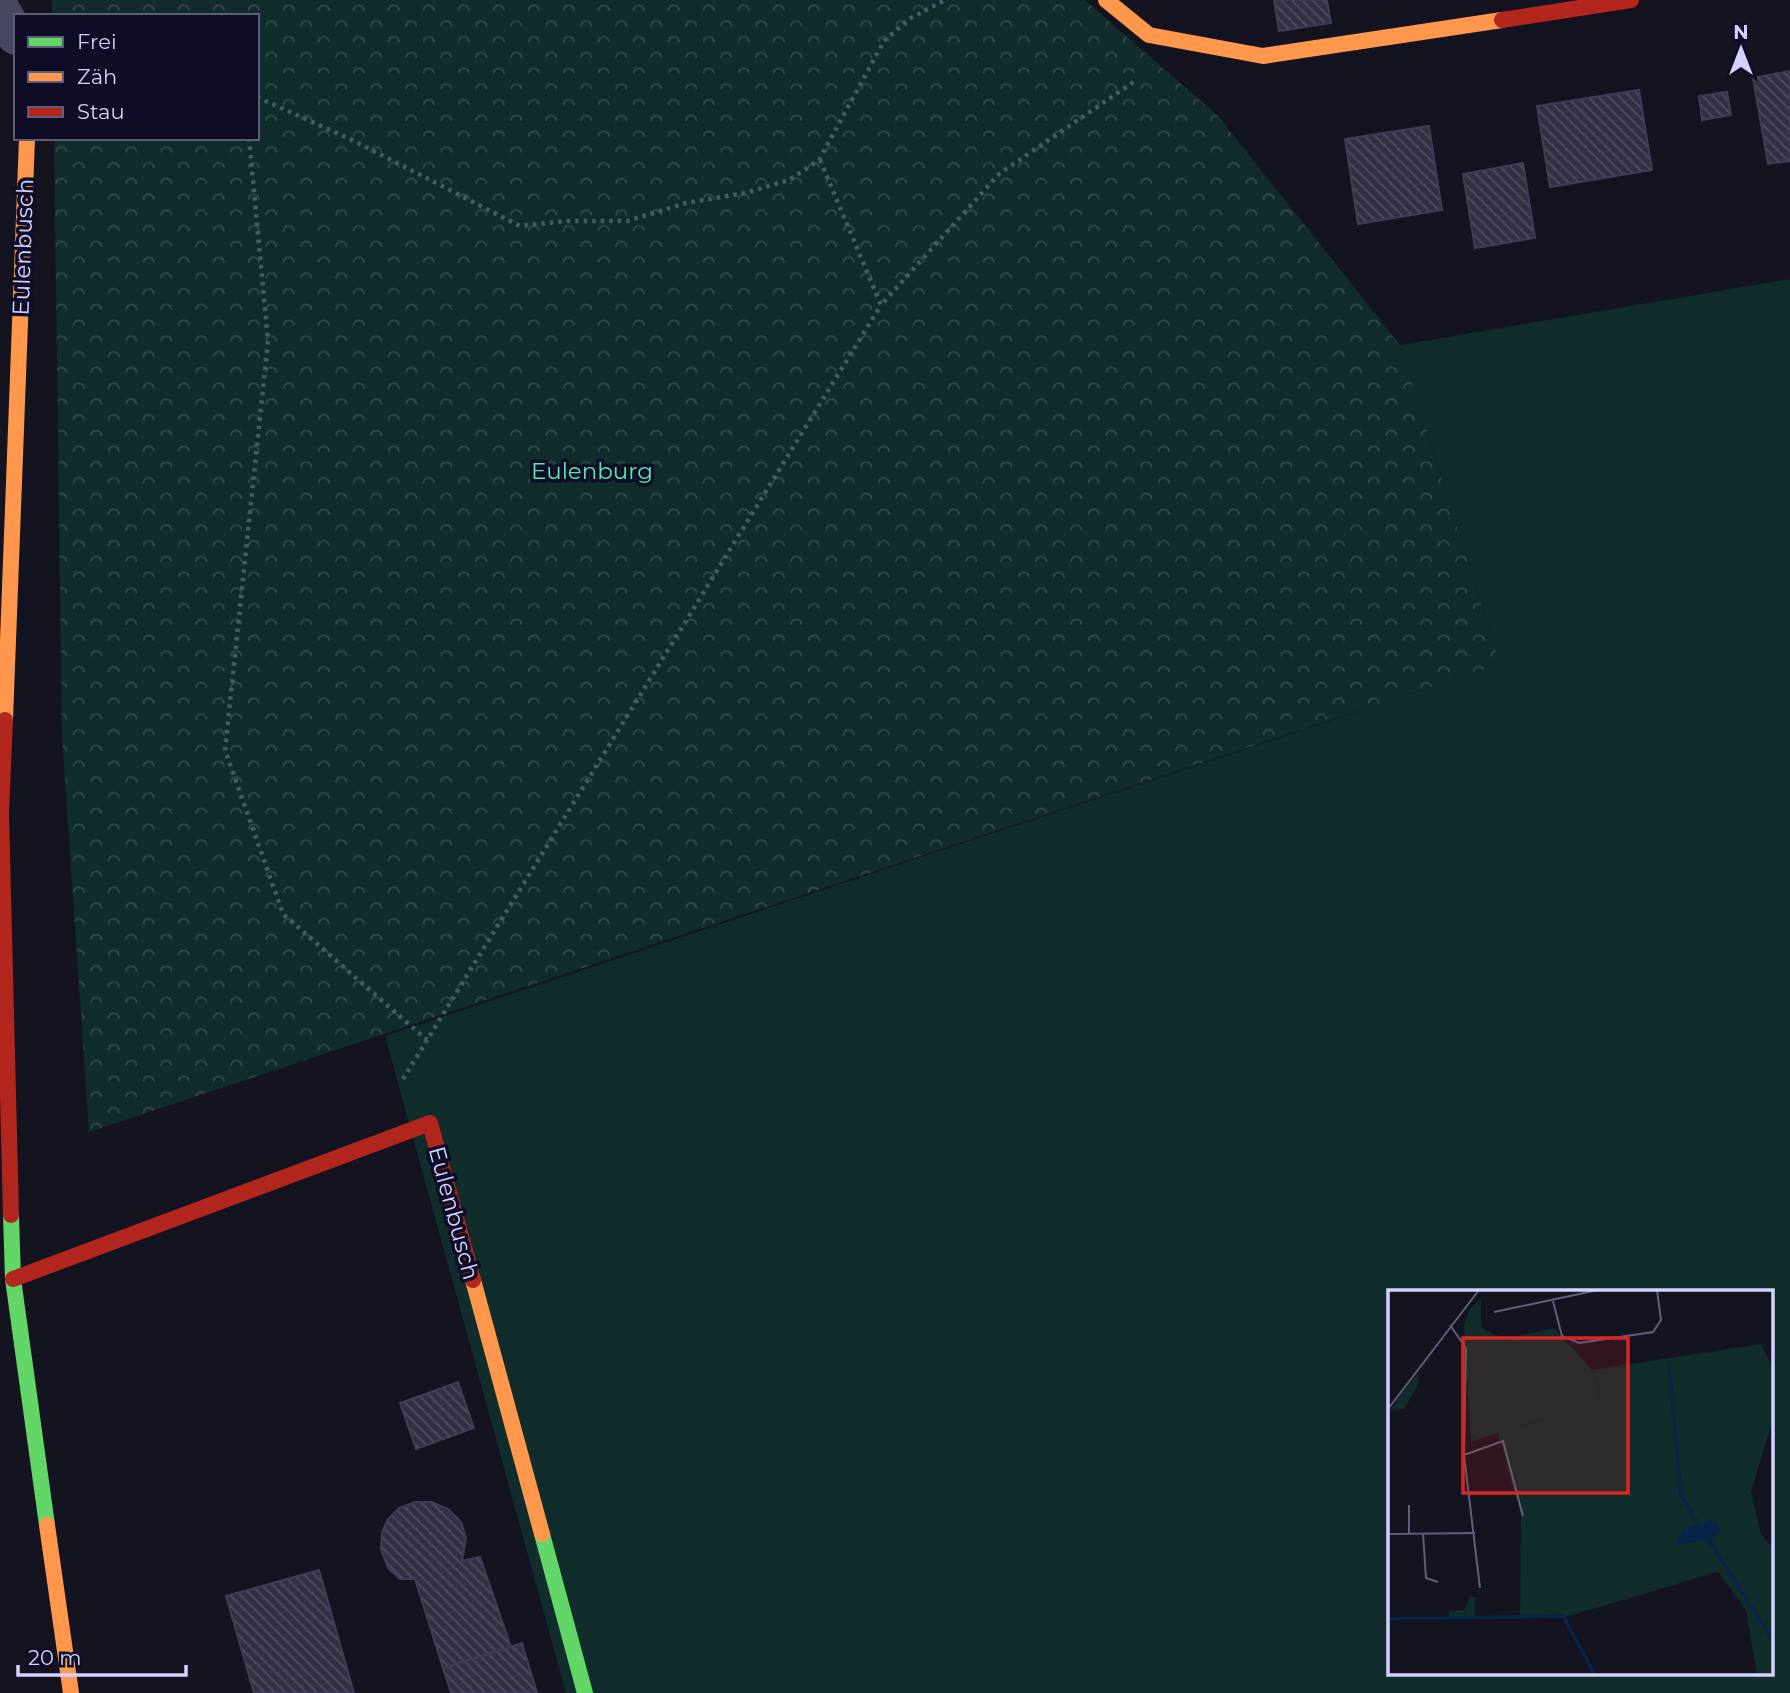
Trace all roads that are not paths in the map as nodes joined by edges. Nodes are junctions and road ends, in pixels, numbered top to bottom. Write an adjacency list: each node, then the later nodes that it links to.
1 (1107, 0): 2 (street)
2 (1631, 0)
3 (0, 8): 4 (street)
4 (14, 32)
5 (27, 140): 6 (street, Eulenbusch)
6 (13, 1279): 7 (street, Eulenbusch); 8 (street, Eulenbusch)
7 (71, 1693)
8 (585, 1693)

